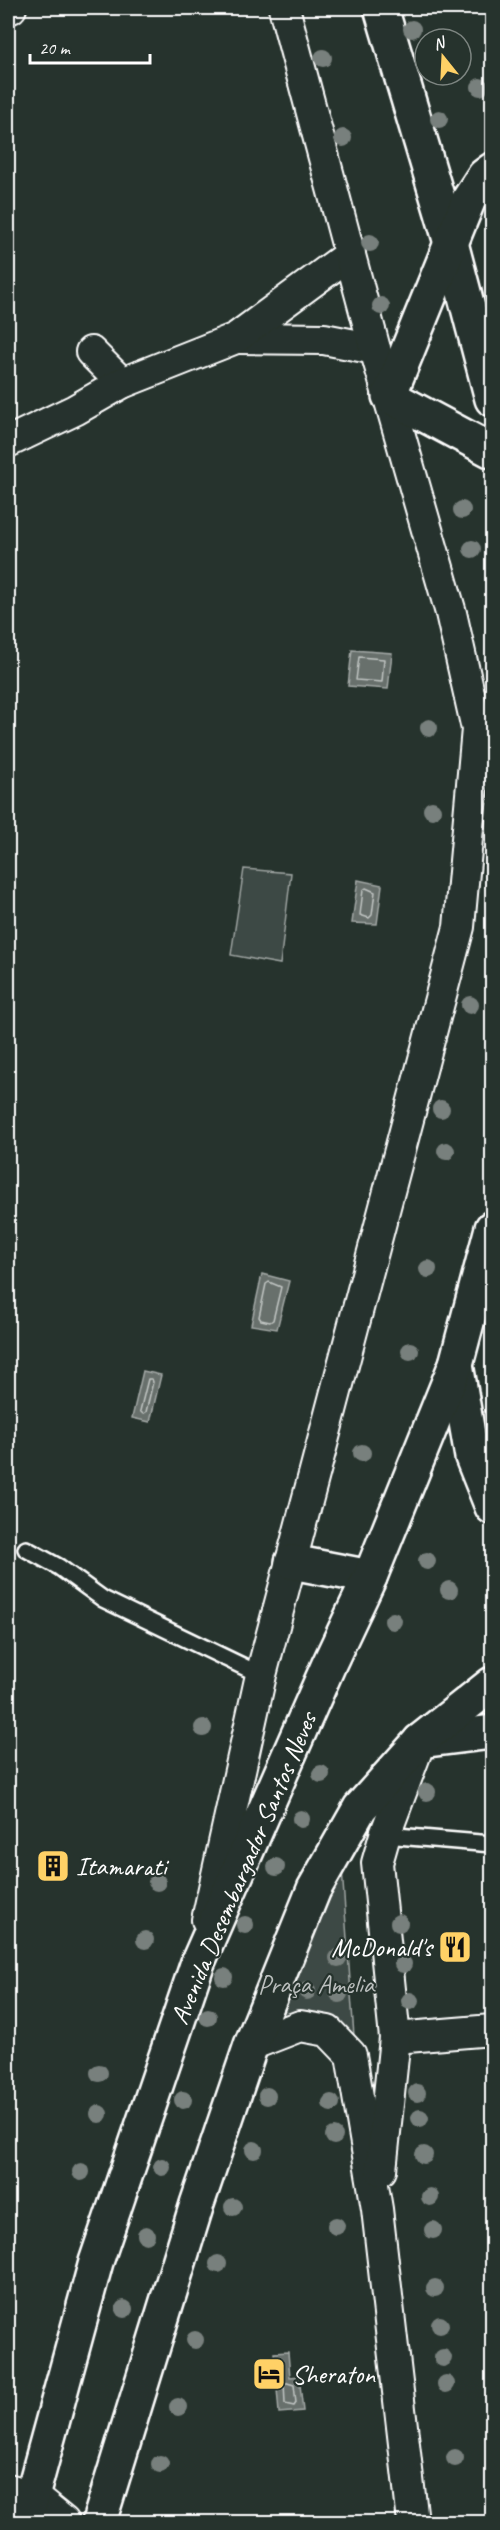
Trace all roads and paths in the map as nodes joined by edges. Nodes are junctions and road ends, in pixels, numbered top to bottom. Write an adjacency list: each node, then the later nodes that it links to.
1 (284, 8): 7 (street)
2 (381, 8): 5 (main road)
3 (492, 145): 5 (main road)
4 (492, 170): 6 (main road)
5 (439, 202): 6 (main road)
6 (451, 243): 12 (main road); 13 (main road)
7 (350, 254): 8 (street); 9 (street)
8 (236, 338): 9 (street); 11 (street)
9 (375, 349): 12 (street)
10 (91, 352): 11 (street)
11 (122, 383): 14 (street)
12 (389, 396): 15 (main road); 21 (street)
13 (492, 399)
14 (8, 442)
15 (492, 451)
16 (492, 1228): 17 (main road, Avenida Desembargador Santos Neves)
17 (482, 1304): 18 (main road, Avenida Desembargador Santos Neves)
18 (456, 1364): 19 (main road); 22 (main road, Avenida Desembargador Santos Neves)
19 (492, 1507)
20 (26, 1549): 23 (lane)
21 (292, 1562): 22 (main road); 23 (street)
22 (370, 1577): 29 (main road, Avenida Desembargador Santos Neves)
23 (261, 1675): 29 (street)
24 (492, 1684): 26 (main road)
25 (492, 1732): 26 (main road)
26 (420, 1741): 27 (street); 32 (main road)
27 (385, 1835): 28 (lane); 31 (street)
28 (492, 1844)
29 (198, 1962): 34 (main road, Avenida Desembargador Santos Neves)
30 (492, 2030): 31 (street)
31 (395, 2038): 33 (street)
32 (251, 2045): 33 (street); 36 (main road)
33 (377, 2209): 37 (street)
34 (22, 2502): 35 (street)
35 (64, 2523)
36 (99, 2523)
37 (413, 2523)

